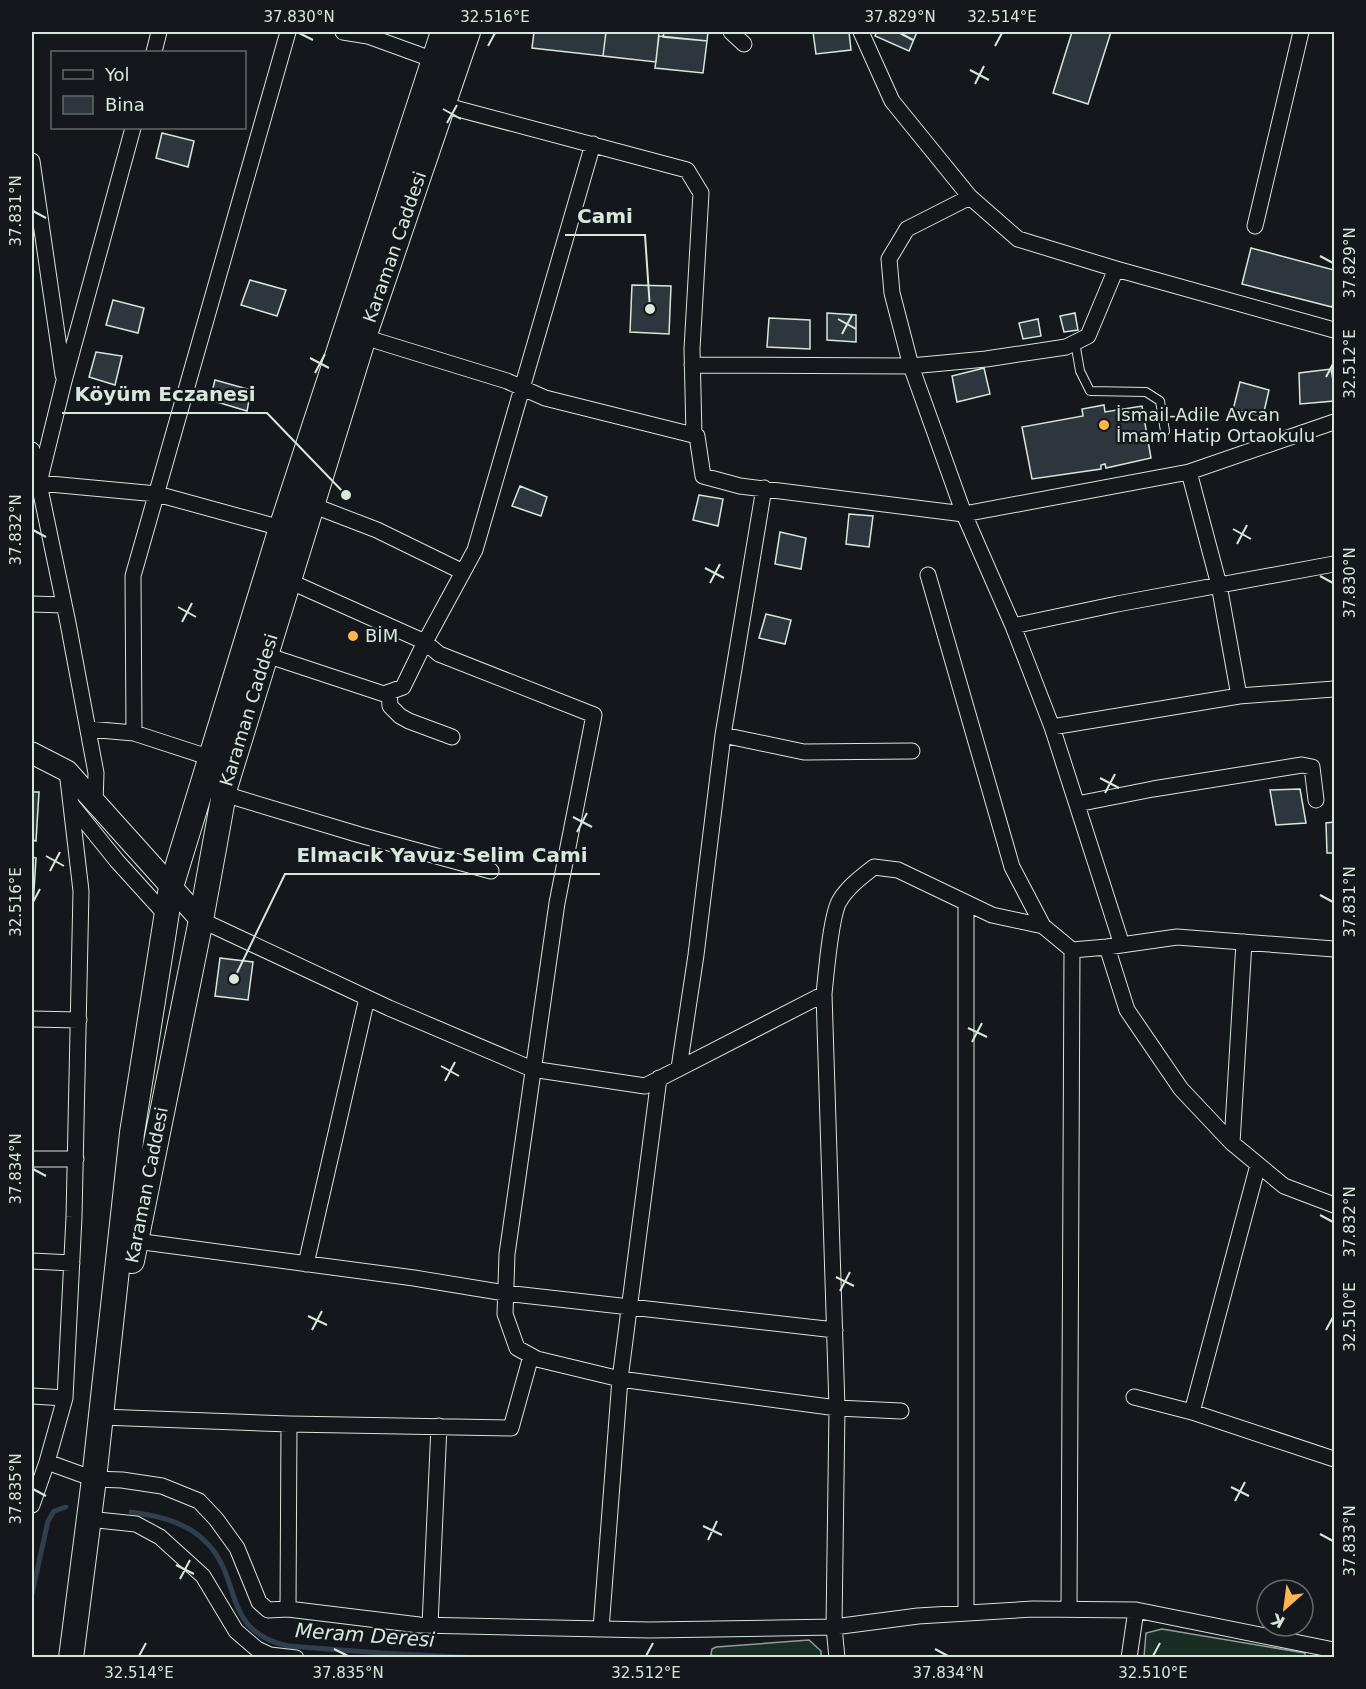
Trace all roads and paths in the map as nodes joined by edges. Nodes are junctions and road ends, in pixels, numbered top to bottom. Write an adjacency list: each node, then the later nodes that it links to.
1 (159, 32): 10 (street)
2 (288, 32): 33 (street)
3 (343, 32): 11 (street)
4 (443, 32): 11 (main road, Karaman Caddesi)
5 (468, 32): 12 (main road, Karaman Caddesi)
6 (731, 32): 9 (street)
7 (861, 32): 16 (street)
8 (1301, 32): 17 (street)
9 (744, 44)
10 (154, 51)
11 (434, 60): 36 (main road, Karaman Caddesi)
12 (442, 105): 14 (street); 20 (main road, Karaman Caddesi)
13 (133, 129): 24 (street)
14 (593, 144): 22 (street); 25 (street)
15 (32, 160): 24 (street)
16 (970, 197): 18 (street); 23 (street)
17 (1255, 226)
18 (1116, 269): 19 (street); 21 (street)
19 (1335, 330)
20 (364, 337): 25 (street); 34 (main road, Karaman Caddesi)
21 (1075, 342): 23 (street); 27 (lane)
22 (692, 365): 23 (street); 28 (street)
23 (911, 366): 35 (street)
24 (64, 381): 31 (street)
25 (521, 387): 28 (street); 38 (street)
26 (1335, 422): 30 (street)
27 (1165, 431)
28 (693, 435): 32 (street)
29 (32, 450): 31 (street)
30 (1189, 472): 35 (street); 41 (street)
31 (39, 483): 33 (street); 43 (street)
32 (764, 488): 35 (street); 53 (street)
33 (157, 494): 36 (street); 52 (street)
34 (312, 505): 38 (street); 40 (main road, Karaman Caddesi)
35 (964, 514): 44 (street)
36 (281, 528): 57 (main road, Karaman Caddesi)
37 (1335, 564): 41 (street)
38 (462, 572): 45 (street)
39 (928, 575): 69 (street)
40 (289, 581): 45 (street); 46 (main road, Karaman Caddesi)
41 (1219, 585): 44 (street); 49 (street)
42 (32, 604): 43 (street)
43 (64, 605): 51 (street)
44 (1013, 626): 50 (street)
45 (425, 642): 48 (street); 79 (street)
46 (266, 655): 48 (street); 59 (main road, Karaman Caddesi)
47 (1335, 689): 49 (street)
48 (389, 692): 54 (street)
49 (1239, 696): 50 (street)
50 (1052, 727): 63 (street)
51 (88, 729): 52 (street); 61 (street)
52 (134, 733): 57 (street)
53 (723, 735): 55 (street); 78 (street)
54 (452, 736)
55 (912, 751)
56 (32, 753): 58 (street)
57 (211, 758): 65 (main road, Karaman Caddesi)
58 (67, 771): 61 (street); 62 (street)
59 (224, 794): 64 (street); 68 (main road, Karaman Caddesi)
60 (1316, 800): 63 (street)
61 (95, 803): 65 (street)
62 (71, 804): 67 (street); 77 (street)
63 (1077, 804): 71 (street)
64 (491, 871)
65 (171, 887): 67 (main road, Karaman Caddesi); 68 (street)
66 (966, 903): 69 (street); 74 (street); 112 (street)
67 (166, 915): 100 (main road, Karaman Caddesi)
68 (201, 920): 75 (street); 86 (main road, Karaman Caddesi)
69 (1043, 926): 73 (street)
70 (1244, 942): 71 (street); 72 (street); 81 (street)
71 (1115, 946): 73 (street); 81 (street)
72 (1335, 949)
73 (1072, 950): 110 (street)
74 (824, 994): 78 (street); 92 (street)
75 (367, 998): 79 (street); 89 (street)
76 (32, 1019): 77 (street)
77 (79, 1020): 83 (street)
78 (679, 1068): 80 (street)
79 (532, 1069): 80 (street); 90 (street)
80 (659, 1078): 91 (street)
81 (1232, 1143): 84 (street)
82 (32, 1159): 83 (street)
83 (76, 1159): 88 (street)
84 (1258, 1165): 85 (street); 101 (street)
85 (1335, 1204)
86 (136, 1241): 89 (street); 100 (main road, Karaman Caddesi)
87 (32, 1261): 88 (street)
88 (72, 1263): 97 (street)
89 (306, 1263): 90 (street)
90 (506, 1293): 91 (street); 93 (street)
91 (630, 1307): 92 (street); 94 (street)
92 (835, 1330): 98 (street)
93 (531, 1356): 94 (street); 103 (street)
94 (620, 1379): 98 (street); 115 (street)
95 (32, 1396): 97 (street)
96 (1134, 1397): 101 (street)
97 (65, 1398): 105 (street)
98 (837, 1408): 99 (street); 114 (street)
99 (902, 1411)
100 (101, 1412): 102 (street); 106 (main road, Karaman Caddesi)
101 (1192, 1412): 104 (street)
102 (289, 1424): 103 (street); 109 (street)
103 (439, 1426): 113 (street)
104 (1335, 1459)
105 (47, 1462): 106 (street); 107 (street)
106 (94, 1479): 108 (main road, Karaman Caddesi); 109 (street)
107 (32, 1505)
108 (88, 1519): 117 (main road, Karaman Caddesi); 118 (street)
109 (288, 1609): 113 (street)
110 (1070, 1609): 111 (street); 112 (street)
111 (1136, 1610): 116 (street); 120 (street)
112 (966, 1613): 114 (street)
113 (430, 1625): 115 (street)
114 (834, 1627): 115 (street); 119 (street)
115 (601, 1629)
116 (1335, 1650)
117 (71, 1658)
118 (296, 1658)
119 (837, 1658)
120 (1129, 1658)

